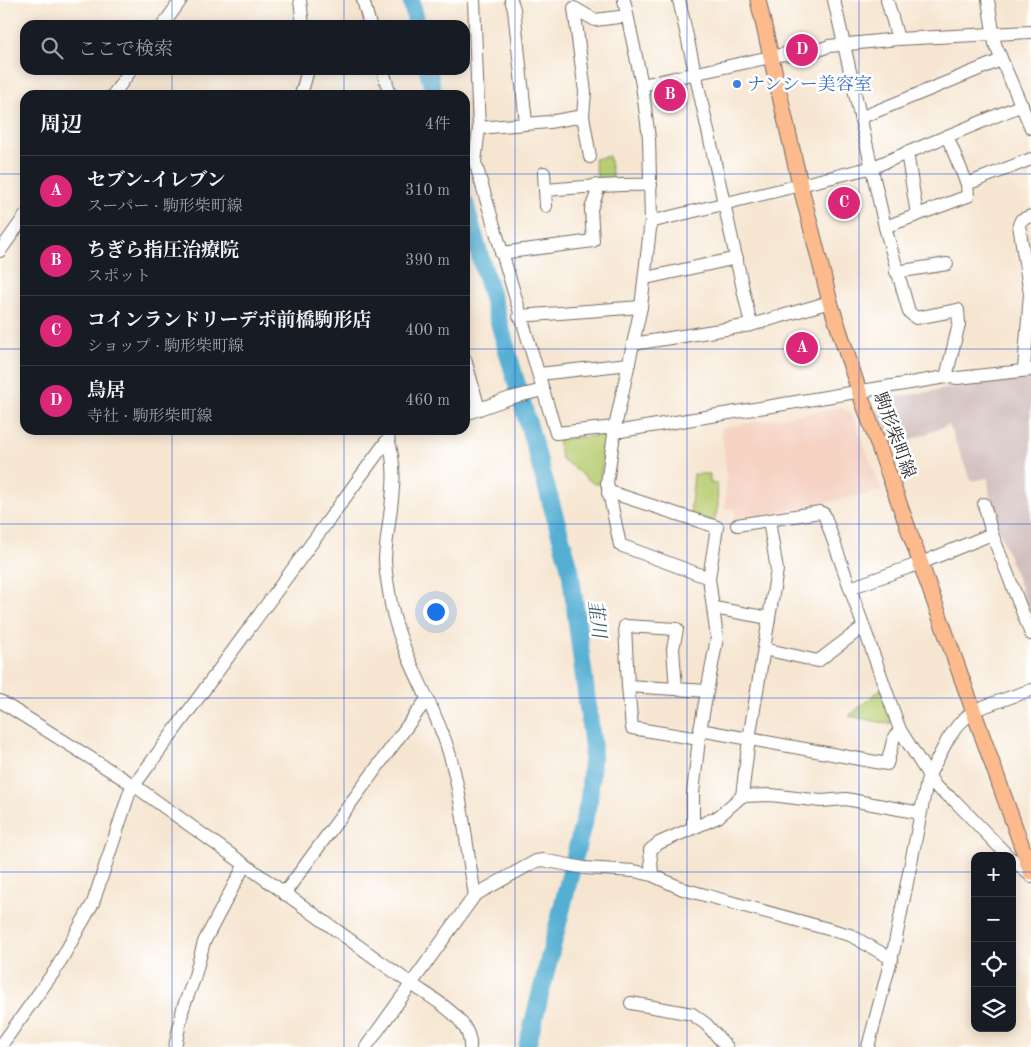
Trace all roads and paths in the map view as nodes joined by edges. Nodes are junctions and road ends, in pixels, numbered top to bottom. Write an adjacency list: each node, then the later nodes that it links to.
1 (181, 0): 14 (street)
2 (300, 0): 15 (street)
3 (363, 0): 16 (street)
4 (474, 0): 36 (street)
5 (512, 0): 34 (street)
6 (624, 0): 13 (street)
7 (679, 0): 23 (street)
8 (758, 0): 21 (main road, 駒形柴町線)
9 (834, 0): 20 (street)
10 (887, 0): 19 (street)
11 (988, 0): 18 (street)
12 (571, 4): 13 (street); 32 (street)
13 (627, 16): 27 (street)
14 (167, 20)
15 (302, 20)
16 (369, 20)
17 (1031, 32): 18 (street)
18 (992, 34): 19 (street); 22 (street)
19 (898, 39): 20 (street)
20 (843, 45): 21 (street); 33 (street)
21 (771, 57): 23 (street); 43 (main road, 駒形柴町線)
22 (1001, 60): 31 (street); 33 (street)
23 (696, 74): 27 (street); 48 (street)
24 (127, 75): 28 (street)
25 (307, 75): 29 (street)
26 (384, 75): 30 (street)
27 (642, 86): 46 (street)
28 (117, 90)
29 (302, 90)
30 (389, 90)
31 (1022, 105): 35 (street); 37 (street)
32 (584, 116): 34 (street); 39 (street)
33 (860, 118): 41 (street)
34 (526, 123): 36 (street)
35 (1031, 128)
36 (479, 131): 56 (street)
37 (947, 136): 38 (street); 44 (street)
38 (907, 152): 41 (street); 50 (street)
39 (590, 157)
40 (1031, 159): 44 (street)
41 (873, 167): 43 (street); 54 (street)
42 (544, 173): 47 (street)
43 (800, 184): 48 (street); 61 (main road, 駒形柴町線)
44 (967, 184): 50 (street)
45 (595, 185): 46 (street); 47 (street); 56 (street)
46 (652, 185): 52 (street)
47 (546, 190): 49 (street)
48 (724, 204): 52 (street); 57 (street)
49 (546, 206)
50 (917, 215): 54 (street)
51 (1031, 216): 67 (street)
52 (651, 220): 60 (street)
53 (20, 223): 55 (street)
54 (885, 227): 59 (street)
55 (0, 251)
56 (501, 253): 63 (street)
57 (737, 258): 60 (street); 64 (street)
58 (947, 264): 59 (street)
59 (896, 272): 69 (street)
60 (646, 278): 62 (street)
61 (830, 302): 64 (street); 72 (main road, 駒形柴町線)
62 (641, 307): 63 (street); 65 (street)
63 (519, 316): 68 (street)
64 (751, 325): 65 (street)
65 (633, 344): 66 (street)
66 (628, 364): 68 (street); 75 (street)
67 (1028, 370): 69 (street)
68 (539, 374): 71 (street)
69 (946, 376): 72 (street)
70 (470, 377): 73 (street)
71 (538, 390): 73 (street); 75 (street)
72 (859, 391): 75 (street); 83 (main road, 駒形柴町線)
73 (479, 409): 74 (street)
74 (470, 412)
75 (615, 427): 78 (street)
76 (388, 435): 102 (street)
77 (389, 435): 95 (street)
78 (608, 493): 84 (street); 84 (street)
79 (984, 504): 82 (street)
80 (769, 520): 81 (street); 85 (street); 87 (street)
81 (737, 525)
82 (992, 534): 83 (street); 89 (street)
83 (921, 563): 85 (street); 97 (main road, 駒形柴町線)
84 (709, 578): 86 (street)
85 (850, 588): 88 (street)
86 (714, 608): 87 (street); 94 (street)
87 (769, 618): 90 (street)
88 (863, 627): 90 (street); 98 (street)
89 (1031, 634)
90 (764, 649): 100 (street)
91 (628, 686): 92 (street); 92 (street); 99 (street)
92 (676, 689): 94 (street)
93 (1031, 690): 97 (street)
94 (707, 691): 99 (street)
95 (427, 699): 111 (street); 112 (street)
96 (0, 701): 102 (street)
97 (974, 710): 101 (street); 109 (main road, 駒形柴町線)
98 (900, 730): 100 (street); 101 (street)
99 (700, 734): 100 (street); 105 (street)
100 (749, 739): 103 (street)
101 (928, 777): 104 (street); 106 (street)
102 (135, 786): 108 (street); 116 (street)
103 (742, 796): 104 (street); 105 (street)
104 (920, 814): 113 (street)
105 (693, 827): 110 (street)
106 (1004, 852)
107 (1016, 862): 109 (street)
108 (244, 866): 111 (street); 117 (street)
109 (1031, 874)
110 (652, 875): 112 (street); 113 (street)
111 (284, 894): 114 (street)
112 (474, 895): 114 (street)
113 (892, 959): 121 (street)
114 (410, 983): 118 (street); 119 (street)
115 (631, 1003): 120 (street)
116 (0, 1046)
117 (175, 1047)
118 (366, 1047)
119 (470, 1047)
120 (727, 1047)
121 (868, 1047)

